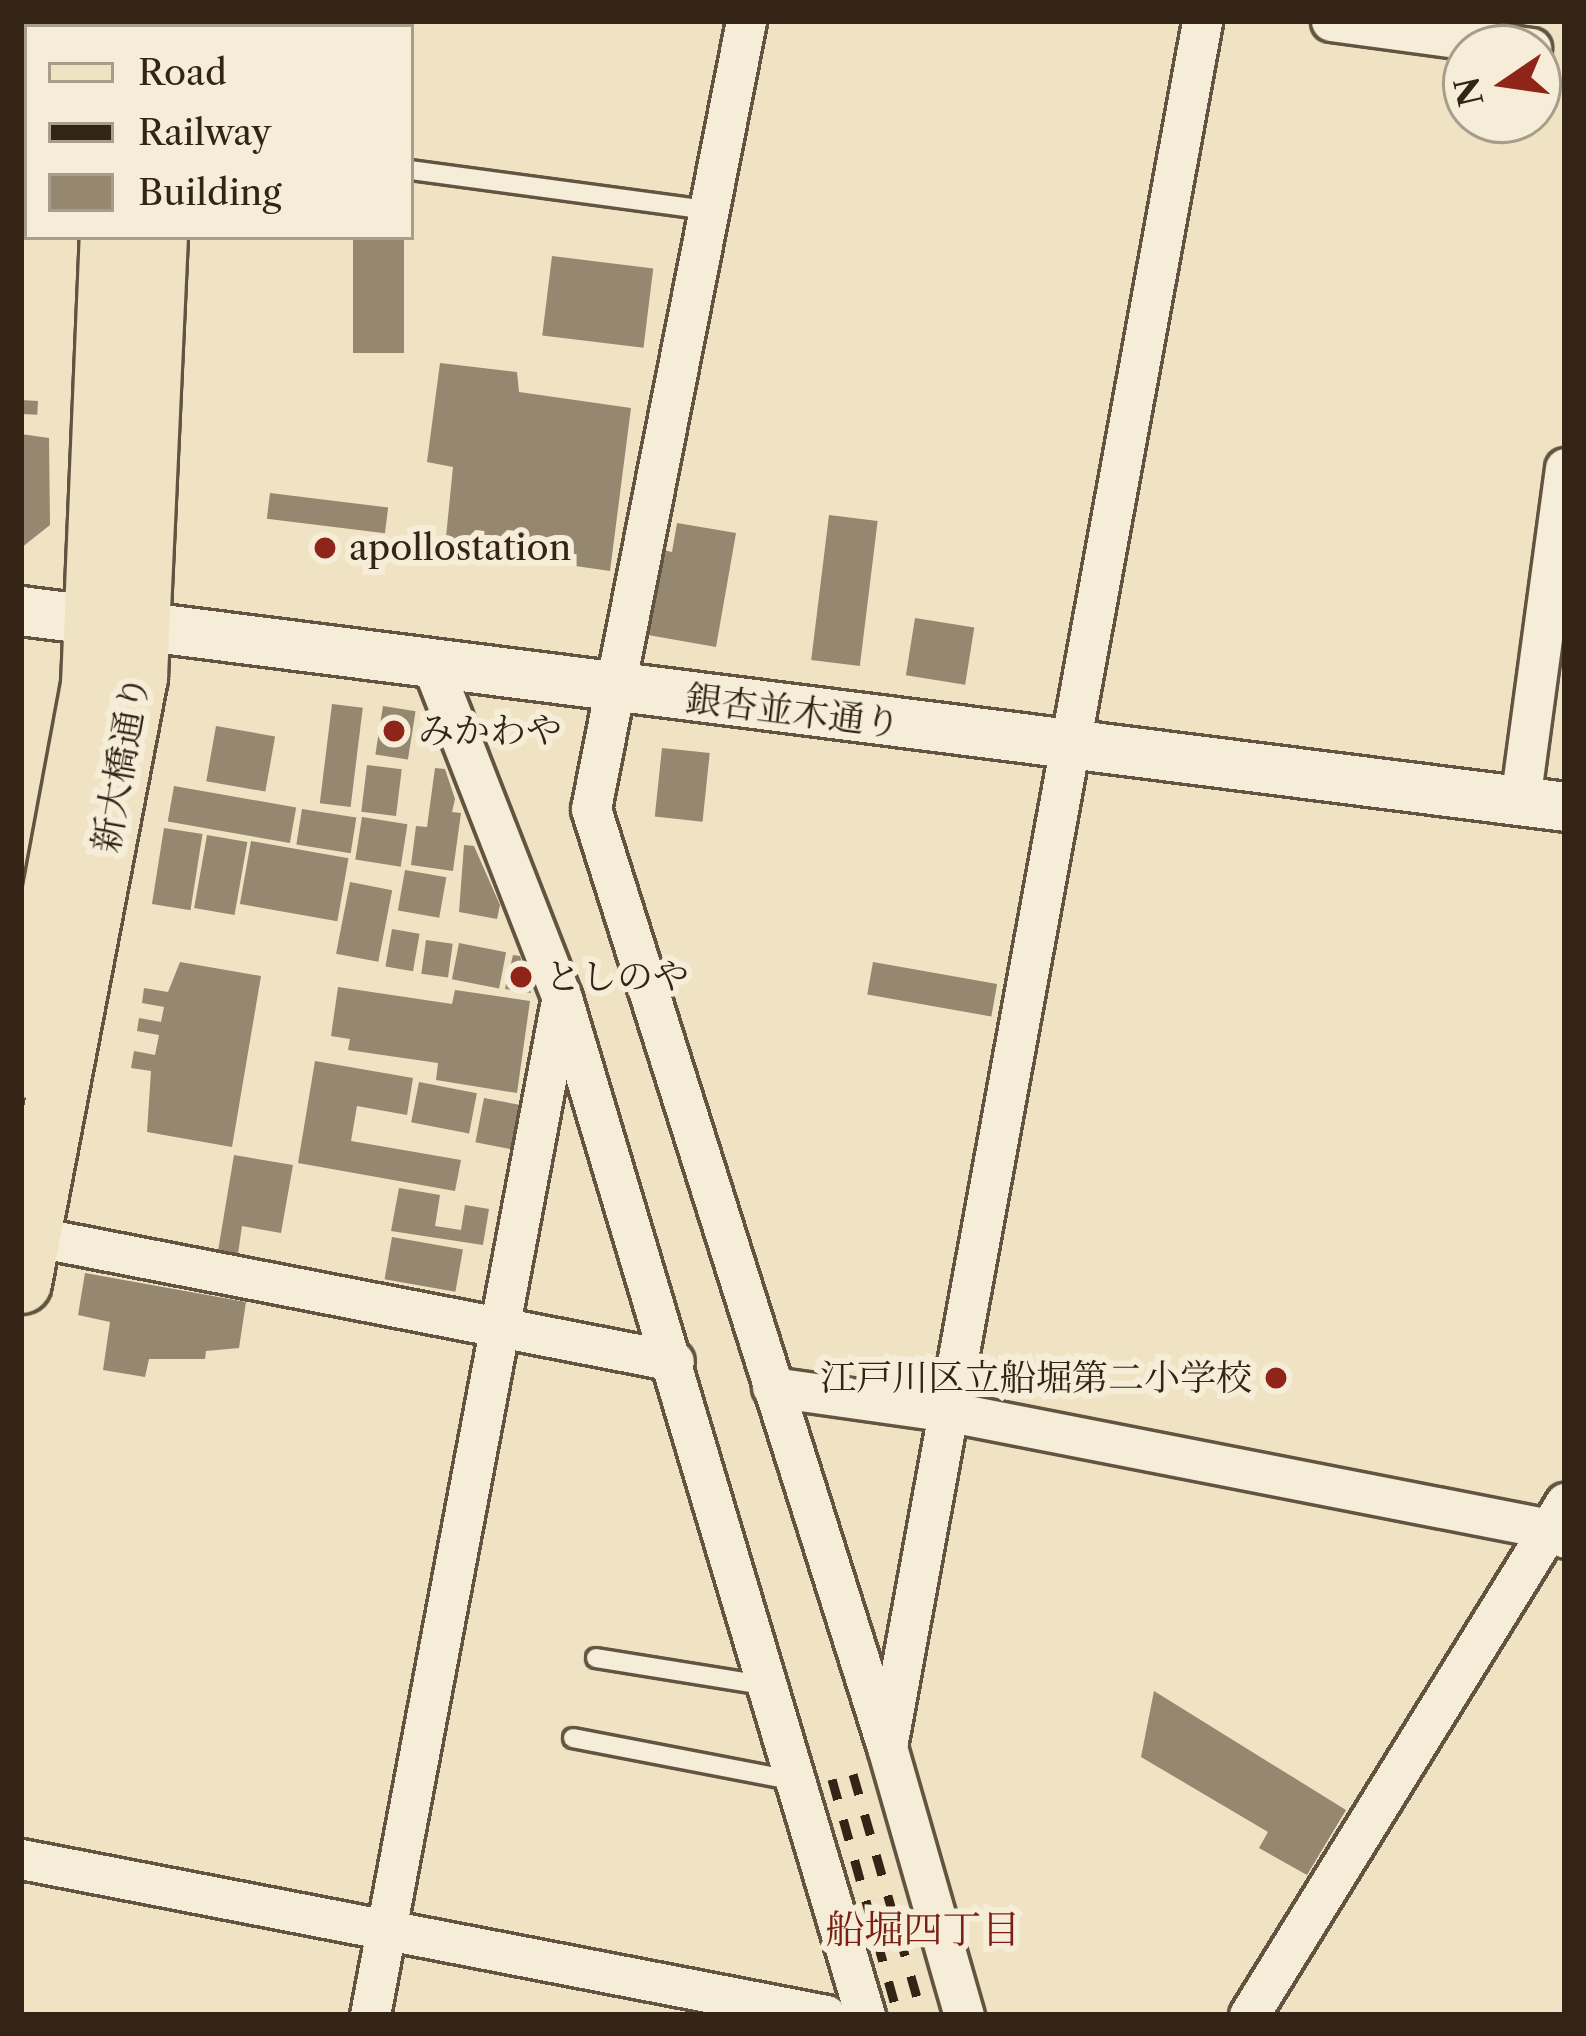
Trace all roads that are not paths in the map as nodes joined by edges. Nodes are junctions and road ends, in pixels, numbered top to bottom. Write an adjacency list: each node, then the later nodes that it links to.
1 (746, 21): 6 (street)
2 (1202, 21): 14 (street)
3 (1331, 21): 4 (street)
4 (1442, 36)
5 (414, 170): 6 (lane)
6 (708, 210): 13 (street)
7 (111, 240): 11 (main road, 新大橋通り)
8 (158, 240): 11 (main road, 新大橋通り)
9 (1565, 468): 15 (street)
10 (21, 610): 11 (street, 銀杏並木通り)
11 (120, 625): 12 (street, 銀杏並木通り); 17 (main road, 新大橋通り); 18 (main road, 新大橋通り)
12 (432, 665): 13 (street, 銀杏並木通り); 16 (street)
13 (613, 688): 14 (street, 銀杏並木通り); 21 (street)
14 (1073, 746): 15 (street, 銀杏並木通り); 22 (street)
15 (1543, 804)
16 (562, 998): 19 (street); 20 (street)
17 (21, 1068)
18 (24, 1251): 19 (street)
19 (500, 1328): 20 (street); 30 (street)
20 (674, 1361): 25 (street)
21 (772, 1387): 22 (street); 27 (street)
22 (951, 1412): 23 (street); 27 (street)
23 (1560, 1523): 37 (street)
24 (596, 1658): 25 (lane)
25 (771, 1686): 28 (street)
26 (573, 1738): 28 (lane)
27 (886, 1747): 36 (street)
28 (797, 1780): 31 (street)
29 (21, 1859): 30 (street)
30 (387, 1927): 32 (street); 33 (street)
31 (852, 1969): 34 (street); 35 (street)
32 (370, 2015)
33 (826, 2015)
34 (836, 2015)
35 (865, 2015)
36 (964, 2015)
37 (1249, 2015)

